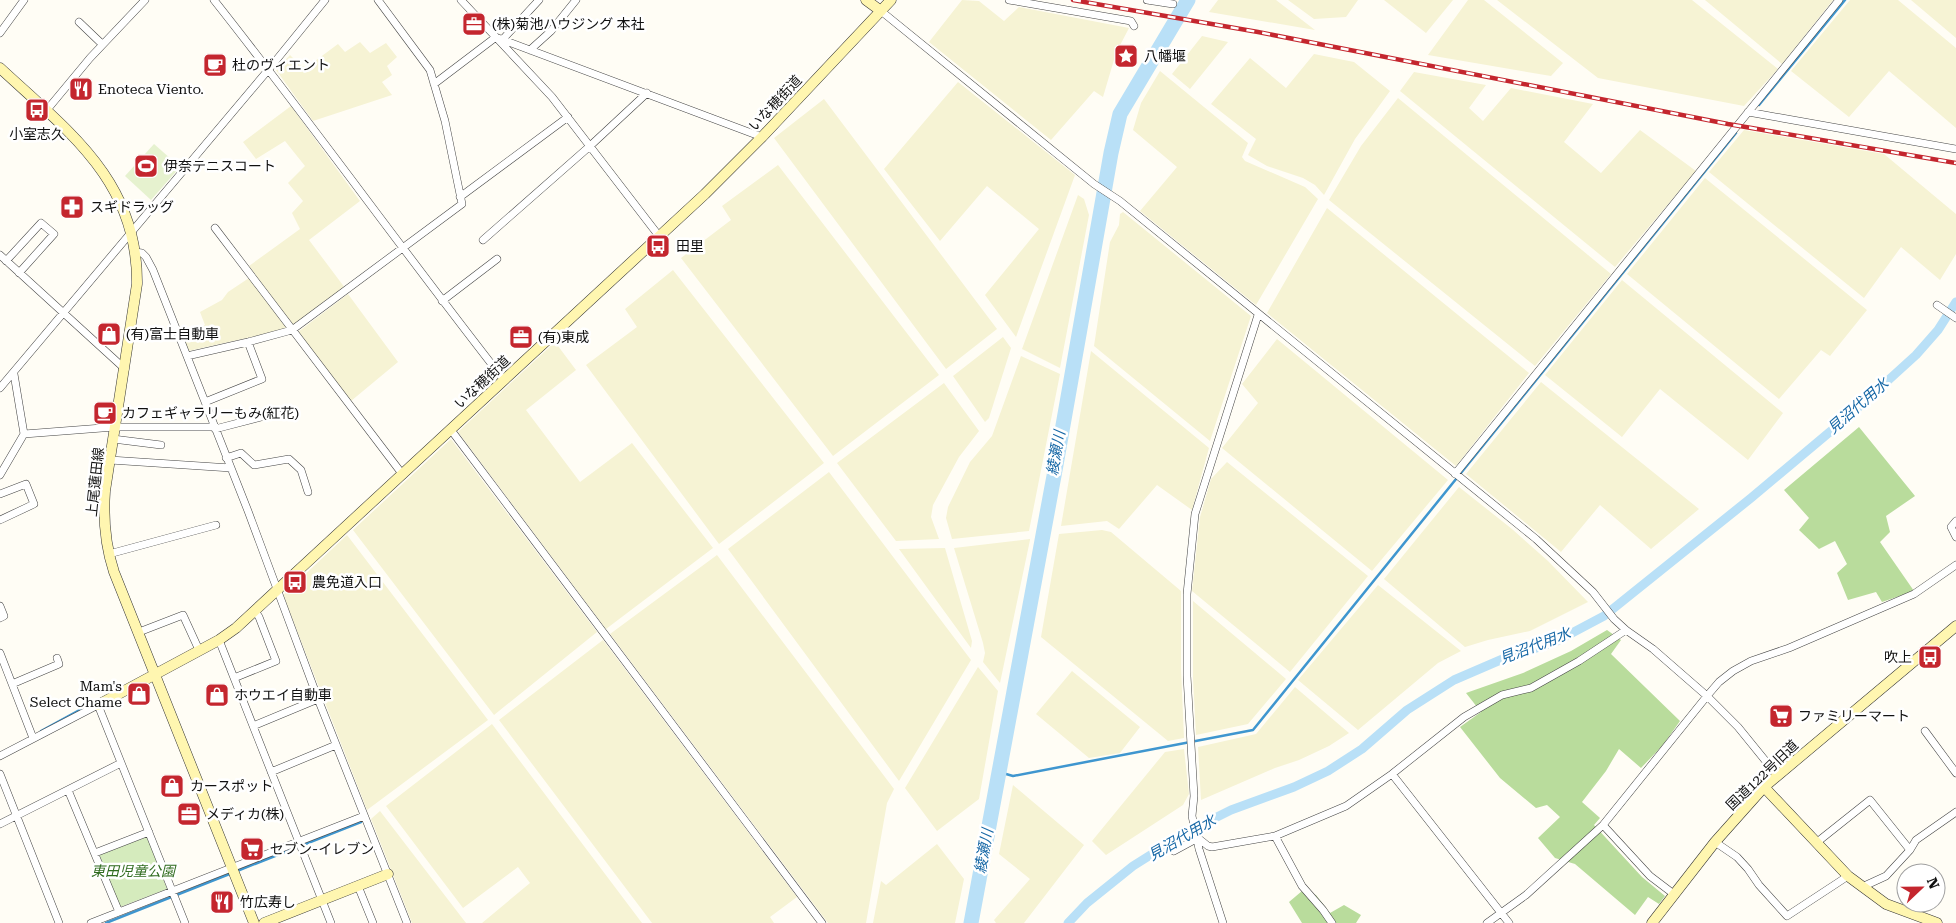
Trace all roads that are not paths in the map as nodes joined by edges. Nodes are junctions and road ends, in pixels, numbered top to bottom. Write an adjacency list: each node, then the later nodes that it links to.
1 (24, 0): 18 (street)
2 (145, 0): 20 (street)
3 (214, 0): 22 (street)
4 (325, 0): 22 (street)
5 (378, 0): 24 (street)
6 (461, 0): 19 (street)
7 (539, 0): 19 (street)
8 (576, 0): 21 (street)
9 (866, 0): 15 (street)
10 (891, 0): 15 (street, いな穂街道)
11 (1009, 0): 17 (street)
12 (1147, 0): 14 (street)
13 (1839, 0): 27 (street)
14 (1173, 4)
15 (881, 11): 29 (street, いな穂街道); 46 (street)
16 (79, 22): 20 (street)
17 (1134, 26)
18 (0, 34)
19 (499, 38): 21 (street); 24 (street); 28 (street)
20 (102, 44): 26 (street)
21 (530, 50): 25 (street)
22 (269, 69): 34 (street); 37 (street)
23 (1, 71): 26 (street, 上尾蓮田線)
24 (434, 84): 32 (street)
25 (647, 92): 29 (street); 30 (street)
26 (46, 111): 34 (street, 上尾蓮田線)
27 (1748, 112): 31 (street); 68 (street)
28 (568, 117): 30 (street); 32 (street)
29 (762, 137): 35 (street, いな穂街道)
30 (590, 146): 35 (street); 36 (street)
31 (1956, 149)
32 (460, 197): 37 (street)
33 (215, 228): 48 (street)
34 (131, 232): 38 (street, 上尾蓮田線); 45 (street)
35 (659, 236): 54 (street, いな穂街道)
36 (483, 240)
37 (403, 248): 43 (street); 48 (street)
38 (135, 252): 50 (street); 51 (street, 上尾蓮田線)
39 (0, 255): 41 (street)
40 (497, 259): 43 (street)
41 (6, 261): 42 (street); 42 (street)
42 (19, 273): 45 (street)
43 (442, 301): 54 (street)
44 (1937, 305): 47 (street)
45 (63, 314): 51 (street); 52 (street)
46 (1258, 315): 68 (street); 115 (street)
47 (1956, 318)
48 (292, 330): 49 (street); 70 (street)
49 (248, 342): 50 (street); 57 (street)
50 (187, 356): 57 (street)
51 (125, 369): 59 (street, 上尾蓮田線)
52 (14, 374): 55 (street); 62 (street)
53 (0, 376): 55 (street)
54 (504, 380): 61 (street, いな穂街道)
55 (6, 382): 56 (street)
56 (0, 388)
57 (205, 402): 60 (street)
58 (277, 413): 60 (street)
59 (115, 427): 60 (street); 62 (street); 63 (street, 上尾蓮田線)
60 (215, 428): 65 (street)
61 (451, 430): 70 (street, いな穂街道); 141 (street)
62 (24, 434): 69 (street)
63 (113, 439): 64 (street); 66 (street, 上尾蓮田線)
64 (161, 445)
65 (226, 458): 67 (street); 71 (street)
66 (110, 460): 67 (street); 77 (street, 上尾蓮田線)
67 (231, 468): 79 (street)
68 (1455, 474): 84 (street)
69 (0, 475)
70 (402, 475): 79 (street, いな穂街道)
71 (308, 492)
72 (0, 494): 73 (street)
73 (0, 520)
74 (1956, 522): 76 (street)
75 (216, 525): 77 (street)
76 (1956, 537)
77 (108, 554): 85 (street, 上尾蓮田線)
78 (1956, 565): 93 (street)
79 (278, 590): 81 (street, いな穂街道); 94 (street)
80 (0, 606): 82 (street)
81 (254, 610): 86 (street, いな穂街道); 91 (street)
82 (0, 618)
83 (1956, 626): 106 (street, 国道122号旧道)
84 (1626, 630): 93 (street); 105 (street)
85 (139, 632): 87 (street); 90 (street, 上尾蓮田線)
86 (219, 640): 87 (street, いな穂街道); 91 (street)
87 (199, 650): 90 (street, いな穂街道)
88 (0, 653): 92 (street)
89 (57, 658): 92 (street)
90 (156, 673): 95 (street, いな穂街道); 123 (street, 上尾蓮田線)
91 (234, 678): 96 (street)
92 (12, 684): 98 (street)
93 (1707, 696): 106 (street); 113 (street)
94 (318, 699): 96 (street); 99 (street)
95 (98, 706): 98 (street); 101 (street)
96 (253, 726): 102 (street)
97 (1925, 730): 103 (street)
98 (33, 738): 100 (street)
99 (336, 745): 102 (street); 111 (street)
100 (0, 756)
101 (121, 763): 108 (street); 114 (street)
102 (271, 772): 117 (street)
103 (1956, 773)
104 (0, 774): 110 (street)
105 (1392, 774): 116 (street); 132 (street)
106 (1777, 775): 107 (street, 国道122号旧道)
107 (1764, 788): 118 (street, 国道122号旧道); 119 (street)
108 (68, 790): 110 (street); 122 (street)
109 (1956, 812): 120 (street)
110 (17, 816): 112 (street); 133 (street)
111 (364, 816): 117 (street); 124 (street)
112 (0, 824)
113 (1603, 825): 129 (street); 132 (street)
114 (148, 832): 122 (street); 128 (street)
115 (1197, 836): 116 (street); 121 (street); 142 (street)
116 (1275, 836): 143 (street)
117 (298, 842): 123 (street); 130 (street)
118 (1715, 842): 125 (street); 129 (street, 国道122号旧道)
119 (1816, 843): 120 (street); 125 (street)
120 (1910, 850): 127 (street)
121 (1174, 851)
122 (95, 853): 131 (street)
123 (232, 868): 128 (street); 136 (street, 上尾蓮田線)
124 (388, 874): 126 (street); 140 (street)
125 (1848, 876): 127 (street)
126 (358, 886): 130 (street); 139 (street)
127 (1862, 886): 147 (street)
128 (172, 891): 131 (street); 135 (street)
129 (1675, 895): 146 (street, 国道122号旧道)
130 (322, 900): 137 (street); 138 (street)
131 (119, 912): 134 (street)
132 (1500, 913): 144 (street); 145 (street)
133 (59, 923)
134 (91, 923)
135 (185, 923)
136 (254, 923)
137 (264, 923)
138 (331, 923)
139 (372, 923)
140 (407, 923)
141 (822, 923)
142 (1223, 923)
143 (1332, 923)
144 (1487, 923)
145 (1509, 923)
146 (1652, 923)
147 (1937, 923)

